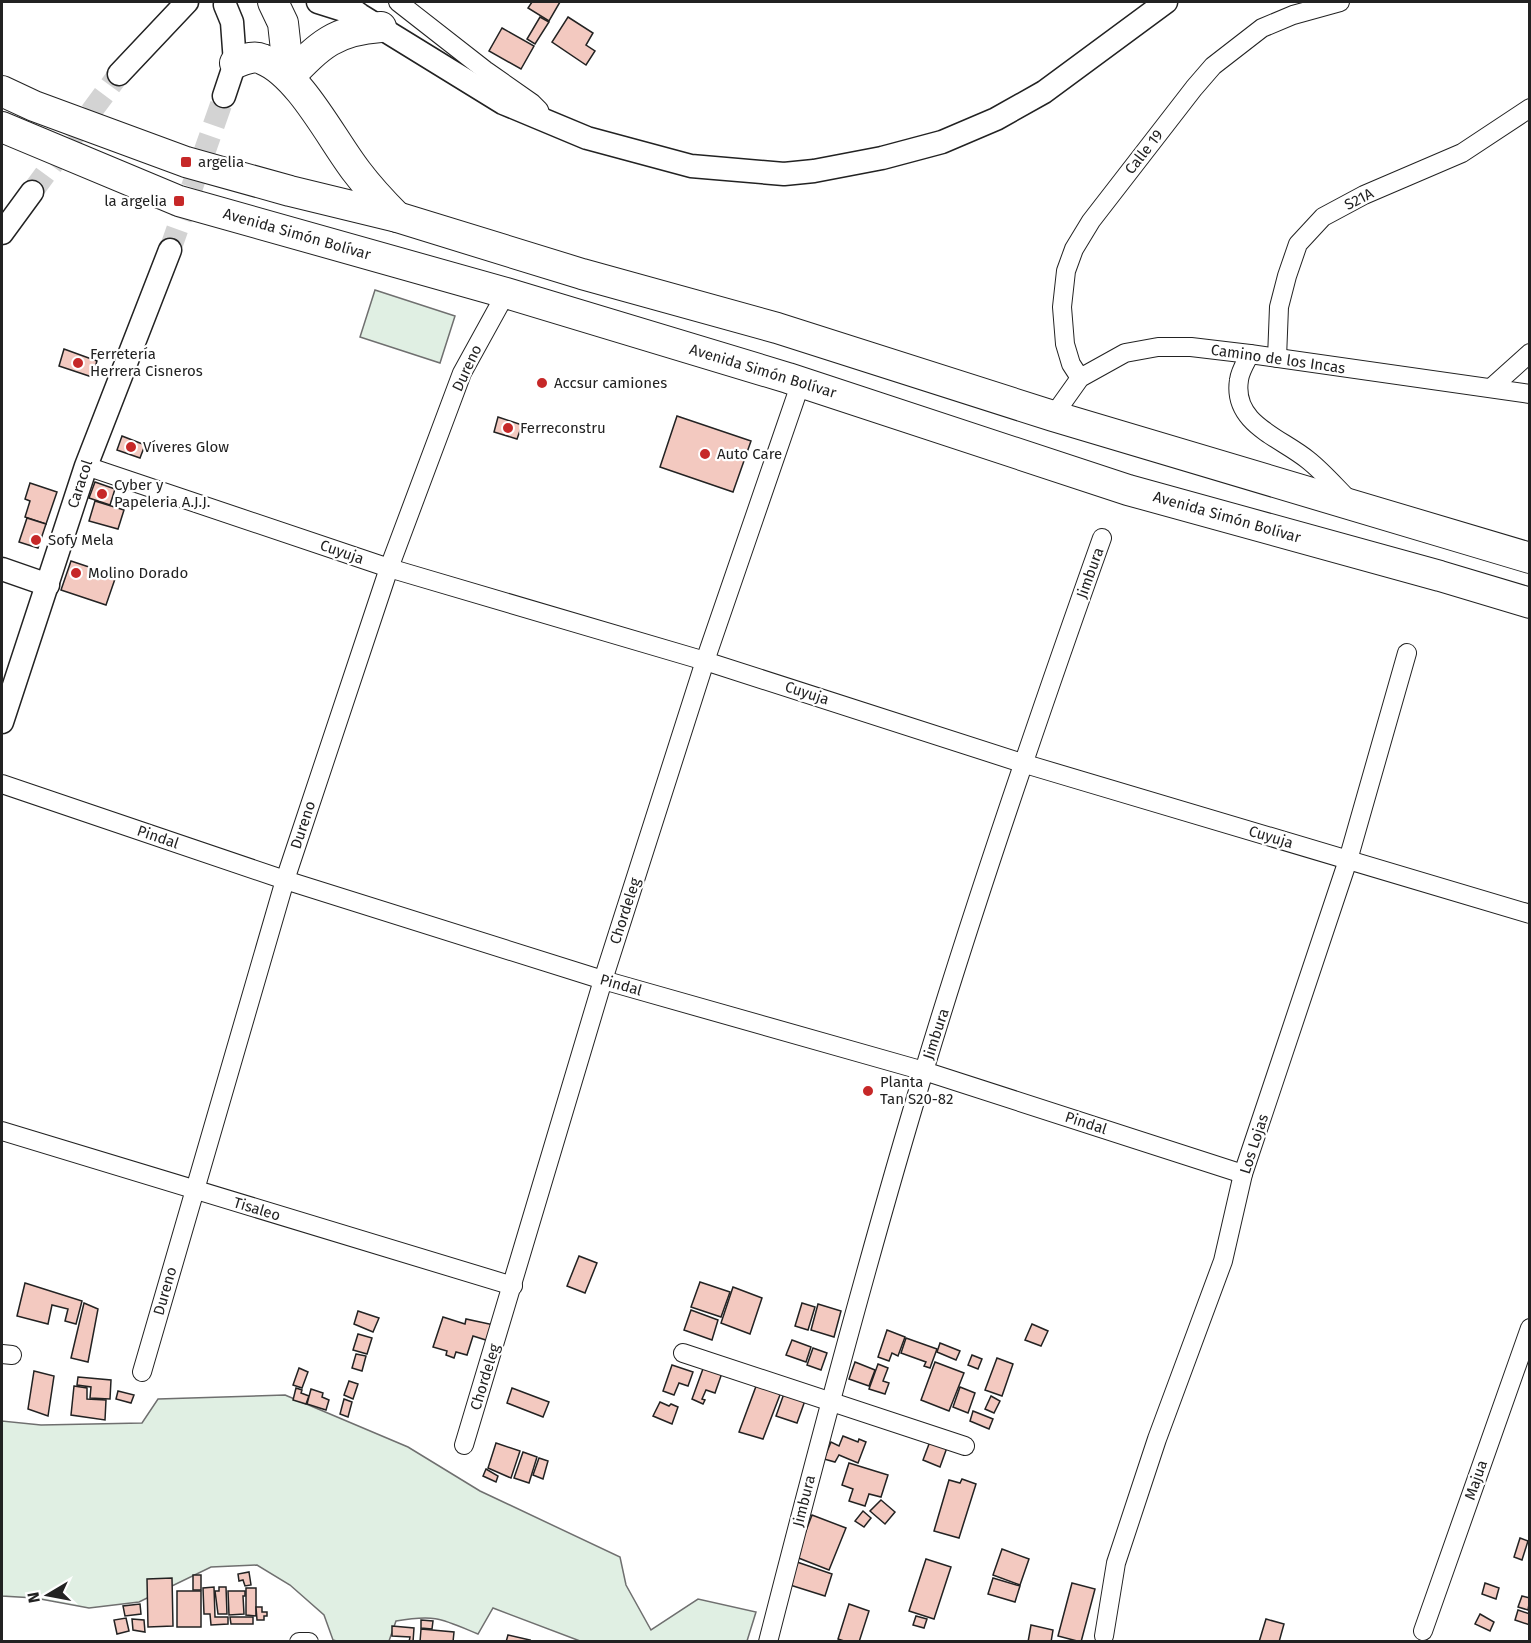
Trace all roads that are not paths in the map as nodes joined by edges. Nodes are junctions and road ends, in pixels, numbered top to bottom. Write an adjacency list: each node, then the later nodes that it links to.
1 (187, 2): 10 (street)
2 (318, 2): 8 (street)
3 (342, 2): 8 (street)
4 (398, 2): 15 (street)
5 (1166, 2): 15 (street)
6 (1340, 2): 25 (street, Calle 19)
7 (240, 3): 9 (street); 11 (highway)
8 (371, 21): 11 (highway); 15 (street)
9 (235, 63): 11 (highway); 13 (street)
10 (119, 74)
11 (289, 77): 18 (highway)
12 (2, 91): 18 (highway)
13 (224, 96)
14 (1530, 108): 24 (street, S21A)
15 (542, 119)
16 (2, 127): 21 (highway, Avenida Simón Bolívar)
17 (32, 192): 19 (street)
18 (397, 218): 29 (highway)
19 (2, 233)
20 (170, 250): 30 (street, Caracol)
21 (506, 293): 26 (highway, Avenida Simón Bolívar); 34 (street, Dureno)
22 (1530, 353): 27 (street)
23 (1250, 354): 24 (street, Camino de los Incas); 25 (street, Camino de los Incas); 31 (street)
24 (1277, 358): 27 (street, Camino de los Incas)
25 (1080, 378): 29 (street, Camino de los Incas)
26 (801, 382): 37 (highway, Avenida Simón Bolívar); 39 (street, Chordeleg)
27 (1491, 388): 28 (street, Camino de los Incas)
28 (1530, 394)
29 (1053, 416): 31 (highway)
30 (86, 466): 34 (street, Cuyuja); 36 (street, Caracol)
31 (1353, 505): 33 (highway)
32 (1102, 538): 41 (street, Jimbura)
33 (1530, 558)
34 (389, 568): 39 (street, Cuyuja); 44 (street, Dureno)
35 (2, 569): 36 (street)
36 (48, 585): 40 (street, Caracol)
37 (1530, 603)
38 (1407, 653): 43 (street, Los Lojas)
39 (705, 661): 41 (street, Cuyuja); 46 (street, Chordeleg)
40 (2, 723)
41 (1023, 763): 43 (street, Cuyuja); 47 (street, Jimbura)
42 (2, 784): 44 (street, Pindal)
43 (1348, 860): 45 (street, Cuyuja); 49 (street, Los Lojas)
44 (285, 880): 46 (street, Pindal); 50 (street, Dureno)
45 (1530, 915)
46 (603, 980): 47 (street, Pindal); 51 (street, Chordeleg)
47 (924, 1071): 49 (street, Pindal); 55 (street, Jimbura)
48 (2, 1131): 50 (street, Tisaleo)
49 (1243, 1174): 59 (street, Los Lojas)
50 (194, 1191): 51 (street, Tisaleo); 54 (street, Dureno)
51 (513, 1286): 56 (street, Chordeleg)
52 (1530, 1328): 58 (street, Majua)
53 (683, 1353): 55 (street)
54 (142, 1372)
55 (829, 1400): 57 (street); 62 (street, Jimbura)
56 (464, 1445)
57 (965, 1446)
58 (1423, 1631)
59 (1104, 1636)
60 (299, 1641): 61 (street)
61 (309, 1641)
62 (768, 1641)

